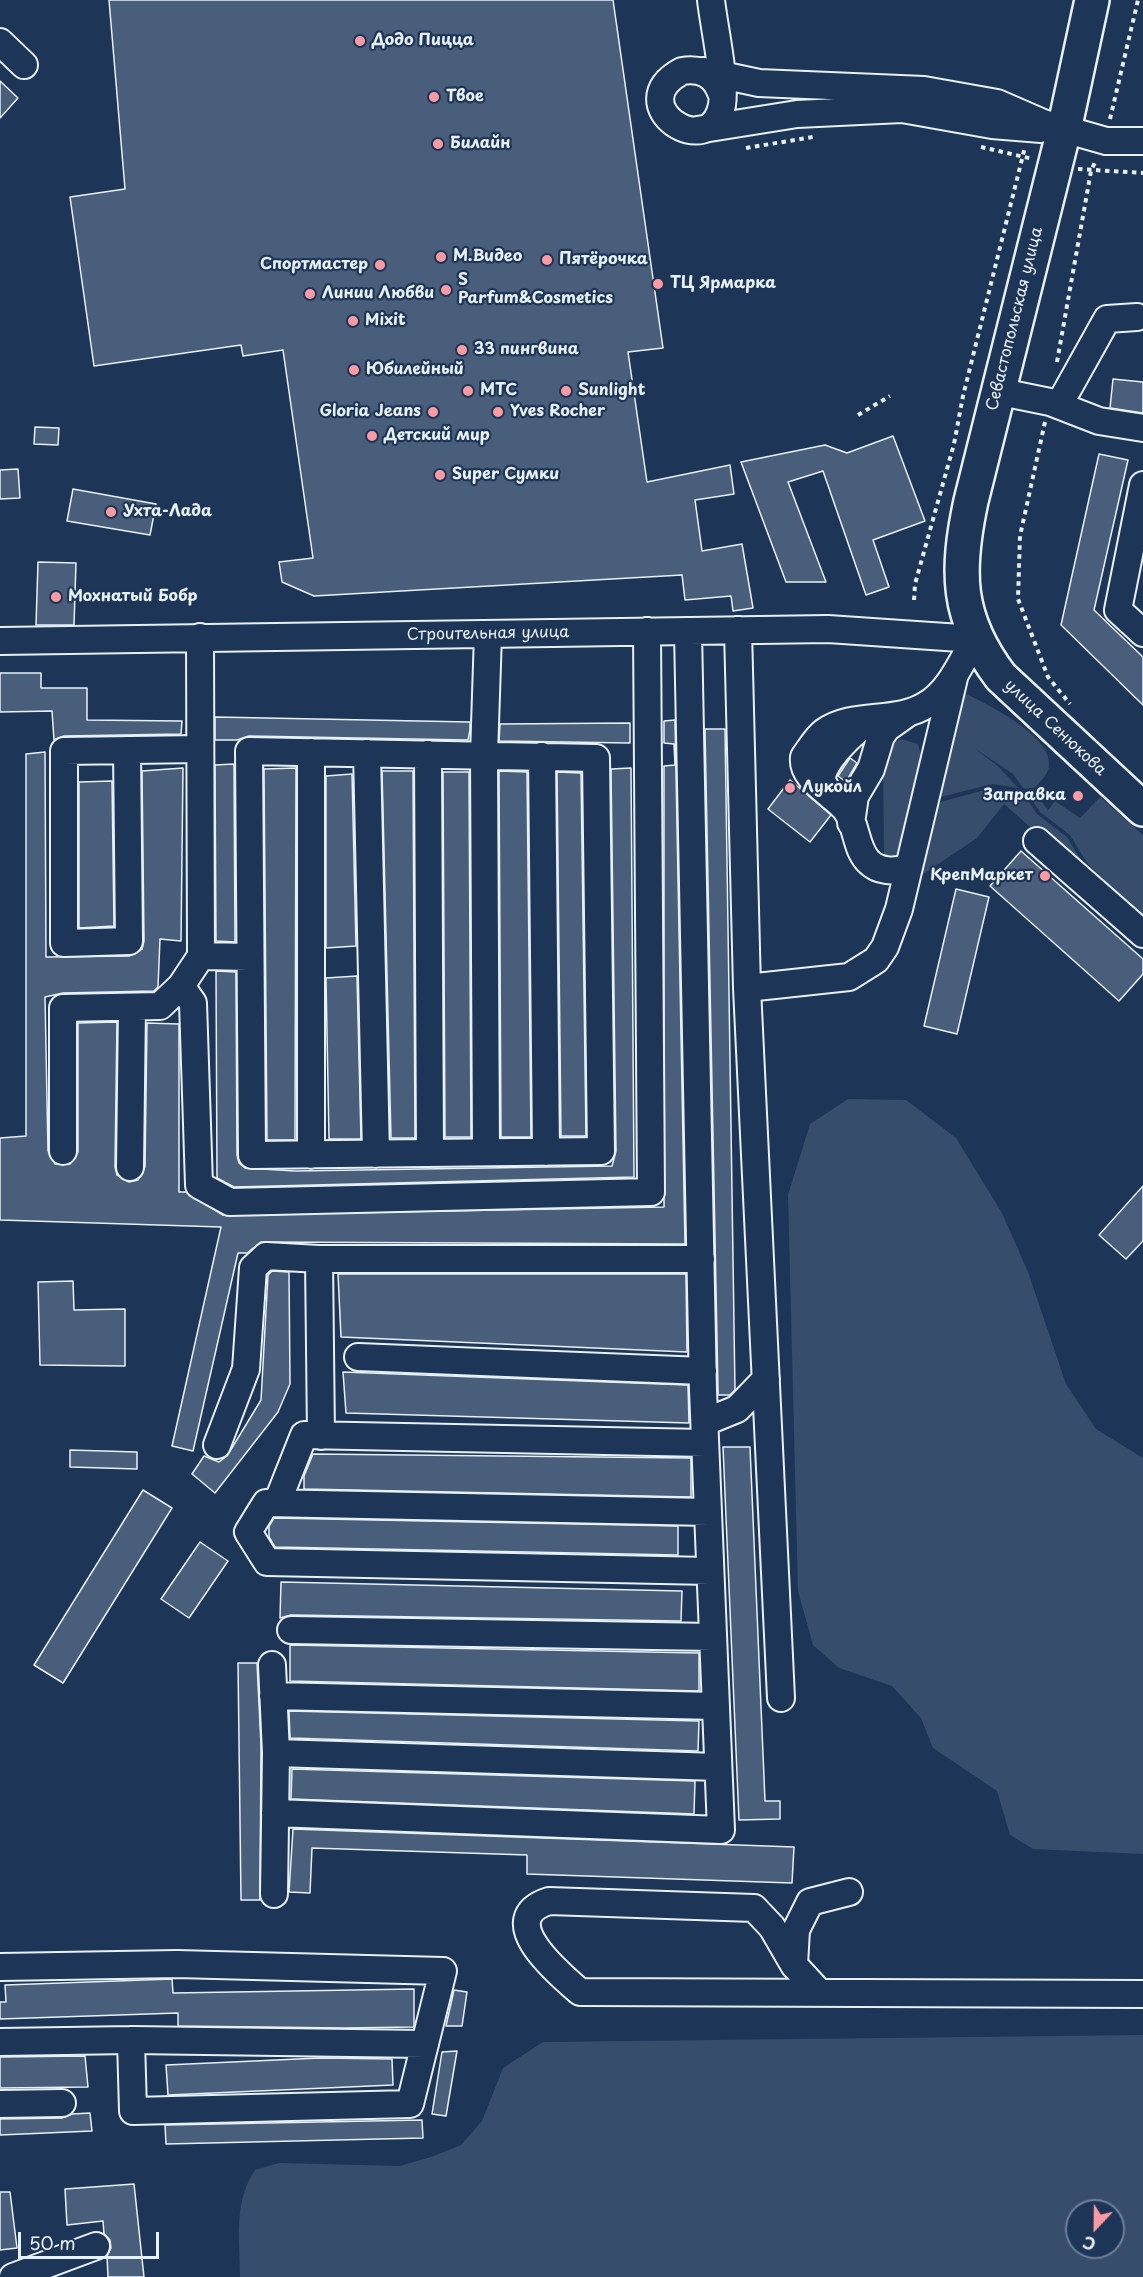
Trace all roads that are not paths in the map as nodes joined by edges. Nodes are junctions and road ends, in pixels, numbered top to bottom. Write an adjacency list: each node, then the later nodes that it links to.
1 (711, 0): 5 (street)
2 (1092, 0): 7 (main road, Севастопольская улица)
3 (0, 42): 4 (street)
4 (24, 65)
5 (715, 80): 6 (street); 6 (street); 7 (street)
6 (696, 130): 7 (street)
7 (1064, 130): 8 (street); 10 (main road, Севастопольская улица)
8 (1143, 141)
9 (1137, 317): 11 (street)
10 (996, 391): 11 (street); 20 (main road, Севастопольская улица)
11 (1059, 405): 12 (street)
12 (1143, 428)
13 (1143, 485): 17 (street)
14 (738, 630): 16 (street, Строительная улица); 20 (street, Строительная улица); 39 (street)
15 (647, 631): 16 (street, Строительная улица); 18 (street, Строительная улица); 38 (street)
16 (688, 631): 49 (street)
17 (1143, 633)
18 (488, 634): 19 (street, Строительная улица); 29 (street)
19 (200, 637): 21 (street, Строительная улица); 24 (street)
20 (975, 639): 22 (street); 31 (main road, улица Сенюкова)
21 (0, 641)
22 (956, 672): 23 (street); 34 (street)
23 (908, 713): 32 (street); 32 (street)
24 (200, 748): 25 (street); 36 (street)
25 (127, 750): 25 (street)
26 (311, 752): 27 (street); 37 (street); 46 (street)
27 (367, 753): 28 (street); 45 (street)
28 (428, 754): 29 (street); 44 (street)
29 (484, 755): 30 (street); 42 (street)
30 (542, 756): 43 (street); 43 (street)
31 (1143, 810)
32 (851, 822): 34 (street)
33 (1037, 841): 35 (street)
34 (907, 868): 39 (street)
35 (1143, 934)
36 (201, 956): 37 (street); 38 (street)
37 (250, 957): 46 (street)
38 (181, 986): 40 (street)
39 (747, 988): 52 (street)
40 (132, 1007): 41 (street); 47 (street)
41 (63, 1151)
42 (486, 1152): 43 (street); 44 (street)
43 (546, 1152)
44 (430, 1153): 45 (street)
45 (376, 1154): 46 (street)
46 (311, 1155)
47 (130, 1167)
48 (319, 1259): 49 (street); 54 (street); 55 (street)
49 (701, 1259): 51 (street)
50 (358, 1357): 51 (street)
51 (703, 1371): 53 (street)
52 (766, 1380): 53 (street); 63 (street)
53 (705, 1432): 54 (street); 57 (street)
54 (321, 1436): 56 (street)
55 (217, 1445)
56 (277, 1503): 57 (street); 58 (street)
57 (708, 1512): 58 (street)
58 (710, 1572): 60 (street)
59 (291, 1630): 60 (street)
60 (713, 1637): 64 (street)
61 (272, 1665): 62 (street)
62 (273, 1696): 64 (street); 65 (street)
63 (781, 1698)
64 (716, 1706): 66 (street)
65 (276, 1754): 66 (street); 67 (street)
66 (718, 1767): 67 (street)
67 (275, 1813): 69 (street)
68 (849, 1892): 70 (street)
69 (274, 1893)
70 (794, 1965): 72 (street); 72 (street)
71 (0, 1967): 76 (street)
72 (819, 1992): 73 (street)
73 (1143, 1994)
74 (131, 2040): 75 (street); 76 (street); 76 (street)
75 (0, 2042)
76 (425, 2044)
77 (62, 2103): 78 (street)
78 (0, 2104)
79 (96, 2246): 80 (street)
80 (13, 2277)

